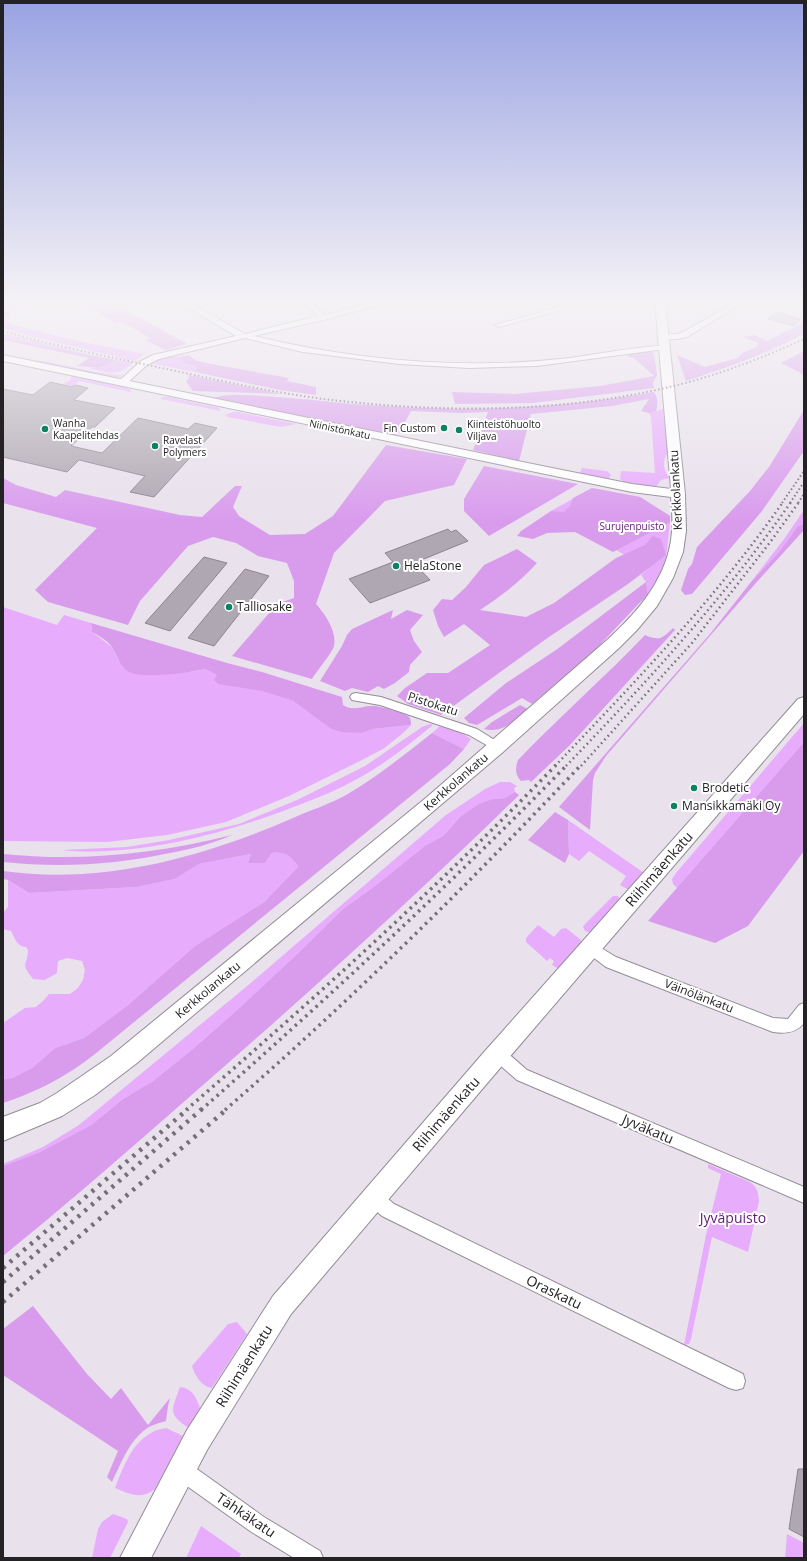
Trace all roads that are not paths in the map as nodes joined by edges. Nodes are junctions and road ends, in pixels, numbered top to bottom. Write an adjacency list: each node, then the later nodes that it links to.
1 (78, 374): 4 (street, Niinistönkatu)
2 (133, 374): 4 (street)
3 (667, 374): 5 (street, Kerkkolankatu)
4 (122, 383): 5 (street, Niinistönkatu)
5 (678, 494): 8 (street, Kerkkolankatu)
6 (356, 697): 8 (street, Pistokatu)
7 (804, 703): 9 (street, Riihimäenkatu)
8 (497, 747): 12 (street, Kerkkolankatu)
9 (591, 948): 10 (street, Väinölänkatu); 11 (street, Riihimäenkatu)
10 (804, 1010)
11 (498, 1054): 13 (street, Jyväkatu); 14 (street, Riihimäenkatu)
12 (3, 1129)
13 (804, 1195)
14 (374, 1198): 15 (street, Oraskatu); 16 (street, Riihimäenkatu)
15 (736, 1381)
16 (180, 1469): 17 (street, Riihimäenkatu); 18 (street, Tähkäkatu)
17 (135, 1558)
18 (313, 1558)

